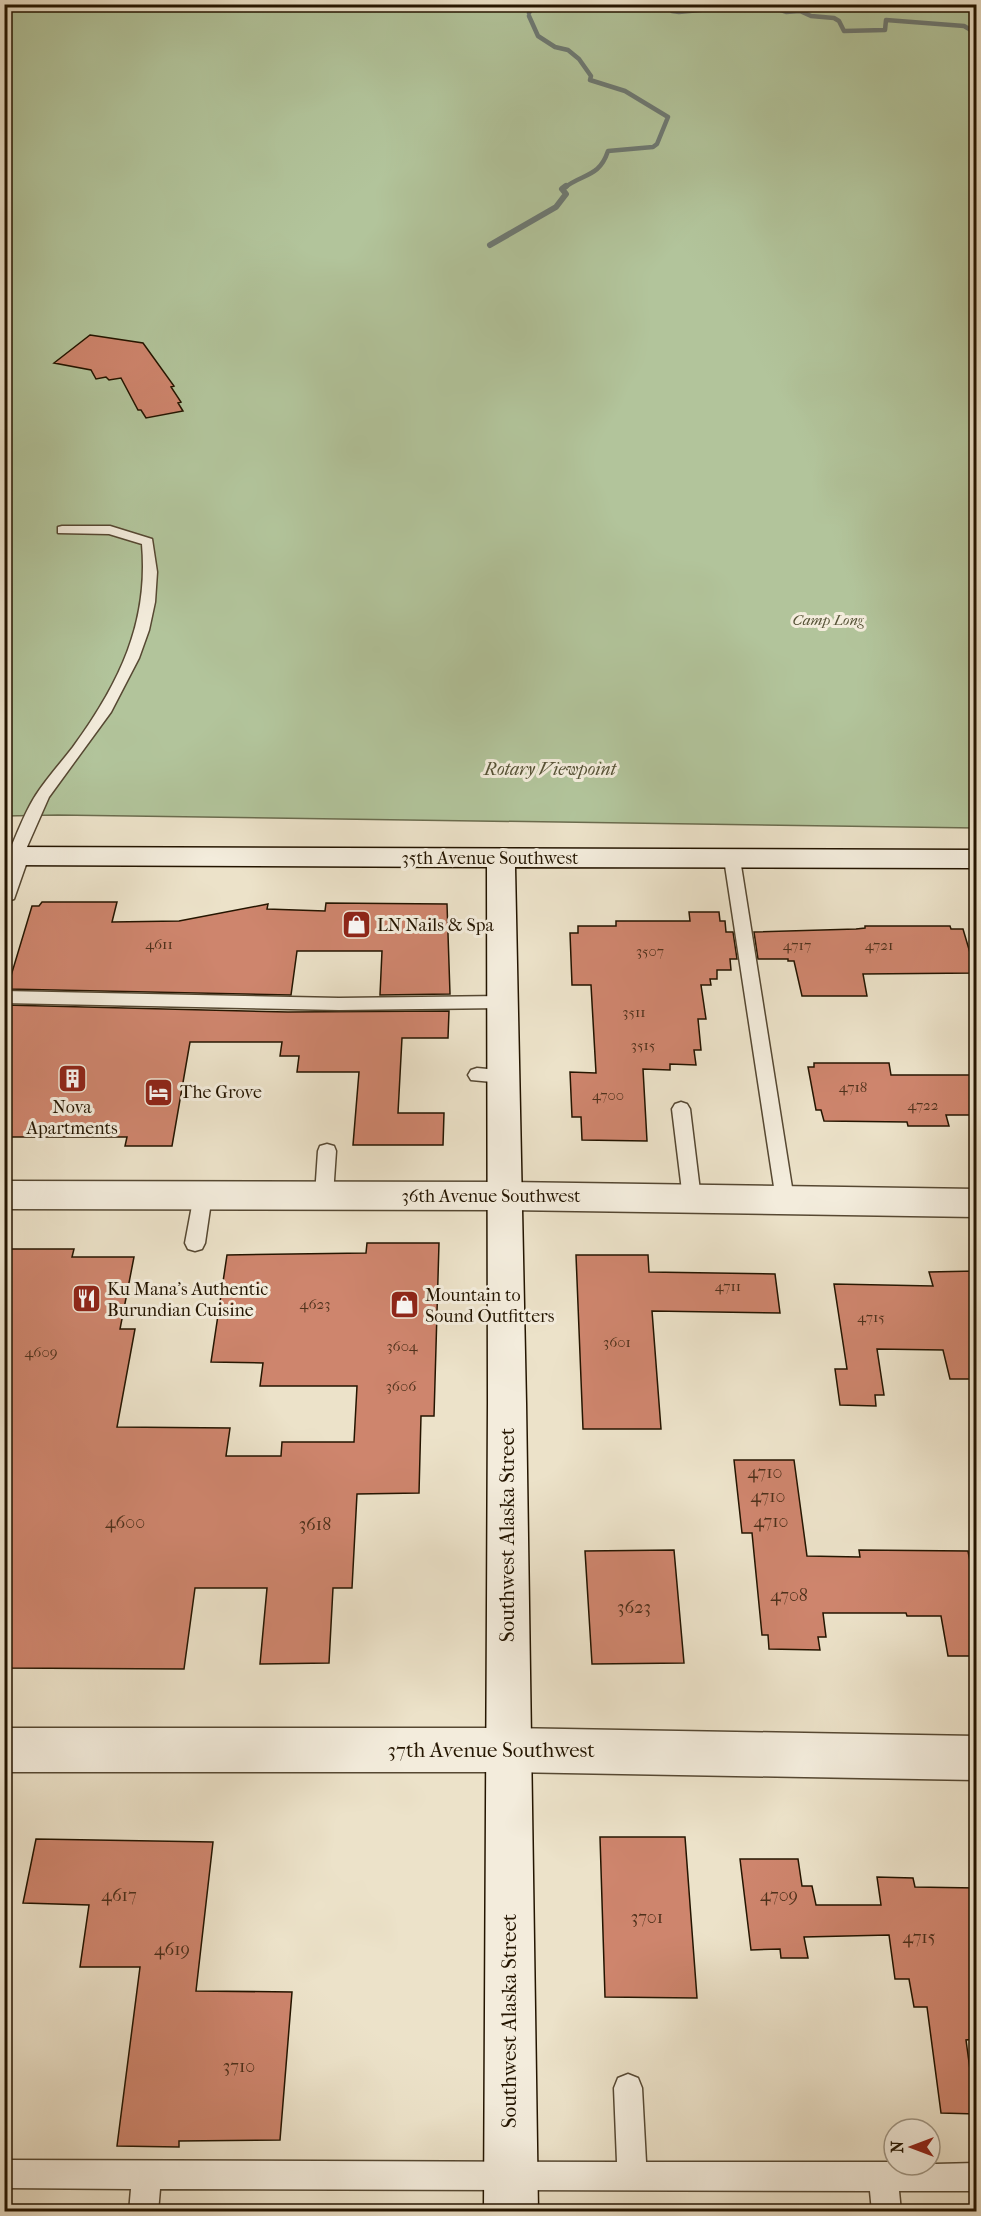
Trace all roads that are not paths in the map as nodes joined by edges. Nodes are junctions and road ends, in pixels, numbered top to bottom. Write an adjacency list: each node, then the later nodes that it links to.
1 (62, 530): 2 (lane)
2 (10, 856): 3 (street, 35th Avenue Southwest); 6 (street)
3 (501, 858): 4 (street, 35th Avenue Southwest); 8 (street, Southwest Alaska Street)
4 (732, 859): 5 (street, 35th Avenue Southwest); 16 (lane)
5 (976, 860)
6 (4, 892)
7 (4, 997): 8 (lane)
8 (502, 1002): 14 (street, Southwest Alaska Street)
9 (681, 1109): 15 (lane)
10 (327, 1151): 13 (lane)
11 (4, 1195): 12 (street, 36th Avenue Southwest)
12 (203, 1195): 13 (street, 36th Avenue Southwest); 18 (lane)
13 (324, 1195): 14 (street, 36th Avenue Southwest)
14 (504, 1196): 15 (street, 36th Avenue Southwest); 20 (street, Southwest Alaska Street)
15 (692, 1199): 16 (street, 36th Avenue Southwest)
16 (785, 1200): 17 (street, 36th Avenue Southwest)
17 (976, 1203)
18 (195, 1242)
19 (4, 1750): 20 (street, 37th Avenue Southwest)
20 (507, 1750): 21 (street, 37th Avenue Southwest); 30 (street, Southwest Alaska Street)
21 (976, 1758)
22 (628, 2088): 25 (lane)
23 (4, 2175): 24 (lane)
24 (147, 2175): 30 (lane); 31 (lane)
25 (632, 2175): 26 (lane); 30 (lane)
26 (882, 2176)
27 (942, 2176): 28 (lane)
28 (976, 2176)
29 (883, 2177): 32 (lane)
30 (510, 2193)
31 (143, 2211)
32 (888, 2211)

